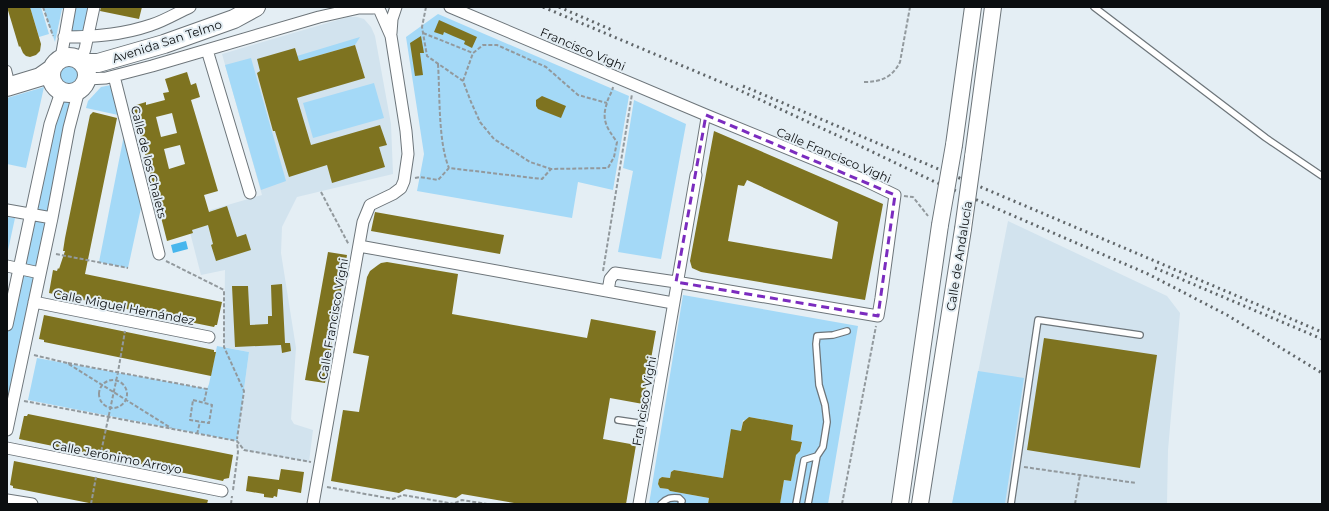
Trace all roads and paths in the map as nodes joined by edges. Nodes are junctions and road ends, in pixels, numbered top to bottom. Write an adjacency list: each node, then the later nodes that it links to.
1 (43, 7): 19 (path)
2 (70, 7): 19 (street)
3 (94, 7): 16 (street)
4 (190, 7): 16 (street)
5 (256, 7): 21 (main road, Avenida San Telmo)
6 (395, 7): 13 (street); 15 (street)
7 (426, 7): 14 (path)
8 (450, 7): 23 (street, Francisco Vighi)
9 (910, 7): 25 (path)
10 (973, 7): 41 (main road, Calle de Andalucía, bridge)
11 (993, 7): 98 (main road, Calle de Andalucía, bridge)
12 (1094, 7): 33 (lane)
13 (375, 9): 15 (street); 17 (street)
14 (423, 33): 18 (path); 20 (path)
15 (391, 36): 34 (street)
16 (87, 37): 19 (street); 21 (street)
17 (207, 50): 22 (street); 36 (street)
18 (473, 53): 24 (path); 28 (path)
19 (57, 64): 21 (main road); 21 (main road); 26 (main road); 39 (street)
20 (438, 64): 24 (path); 30 (path)
21 (86, 71): 22 (street); 40 (street)
22 (114, 76): 44 (street, Calle de los Chalets)
23 (614, 76): 27 (street, Francisco Vighi); 28 (path)
24 (463, 81): 31 (path)
25 (864, 82)
26 (8, 84)
27 (633, 85): 29 (street, Francisco Vighi); 50 (path)
28 (607, 103): 31 (path)
29 (706, 115): 32 (street); 37 (street, Calle Francisco Vighi)
30 (449, 168): 31 (path); 34 (path)
31 (551, 169)
32 (696, 175): 49 (street)
33 (1322, 176)
34 (404, 181): 42 (street)
35 (320, 192): 42 (path)
36 (250, 193)
37 (895, 195): 41 (path); 53 (street, Calle Francisco Vighi)
38 (7, 210): 39 (street)
39 (31, 214): 40 (street); 47 (street)
40 (52, 218): 43 (street)
41 (940, 225): 97 (main road, Calle de Andalucía)
42 (359, 246): 50 (street, Calle Francisco Vighi); 79 (street, Calle Francisco Vighi)
43 (44, 252): 46 (path); 48 (street)
44 (159, 254)
45 (7, 266): 47 (street)
46 (128, 268)
47 (19, 269): 48 (street); 55 (street)
48 (40, 274): 51 (street)
49 (676, 282): 50 (street); 52 (street); 53 (street)
50 (604, 290): 52 (street, Calle Francisco Vighi)
51 (34, 302): 54 (street, Calle Miguel Hernández); 59 (street)
52 (673, 303): 72 (street, Francisco Vighi)
53 (878, 312): 96 (path)
54 (127, 320): 58 (street, Calle Miguel Hernández); 61 (path)
55 (7, 322)
56 (847, 331): 78 (lane)
57 (1140, 335): 80 (lane)
58 (209, 337)
59 (23, 353): 60 (path); 65 (street)
60 (67, 363): 61 (path); 63 (path)
61 (118, 372): 62 (path); 67 (path)
62 (116, 380): 63 (path); 64 (path); 66 (path)
63 (102, 385): 64 (path); 68 (path)
64 (113, 392): 66 (path); 68 (path)
65 (13, 398): 69 (path); 74 (street)
66 (126, 400): 68 (path); 73 (path)
67 (204, 402): 71 (path); 71 (path)
68 (109, 408): 69 (path)
69 (107, 416): 73 (path)
70 (618, 420): 72 (lane)
71 (200, 422): 75 (path)
72 (652, 425): 91 (street, Francisco Vighi)
73 (173, 429): 75 (path)
74 (7, 430)
75 (197, 434): 76 (path)
76 (237, 441): 79 (path); 87 (path)
77 (7, 448): 84 (street, Calle Jerónimo Arroyo)
78 (817, 456): 94 (lane); 95 (lane)
79 (320, 464): 83 (street, Calle Francisco Vighi)
80 (1016, 466): 81 (path); 99 (lane)
81 (1080, 475): 82 (path); 100 (path)
82 (1136, 483)
83 (316, 485): 88 (street, Calle Francisco Vighi); 89 (path)
84 (222, 491)
85 (7, 500): 86 (street)
86 (32, 504)
87 (231, 504)
88 (313, 504)
89 (454, 504): 90 (path)
90 (487, 504)
91 (639, 504)
92 (661, 504): 93 (lane)
93 (681, 504)
94 (796, 504)
95 (808, 504)
96 (842, 504)
97 (900, 504)
98 (920, 504)
99 (1011, 504)
100 (1075, 504)

